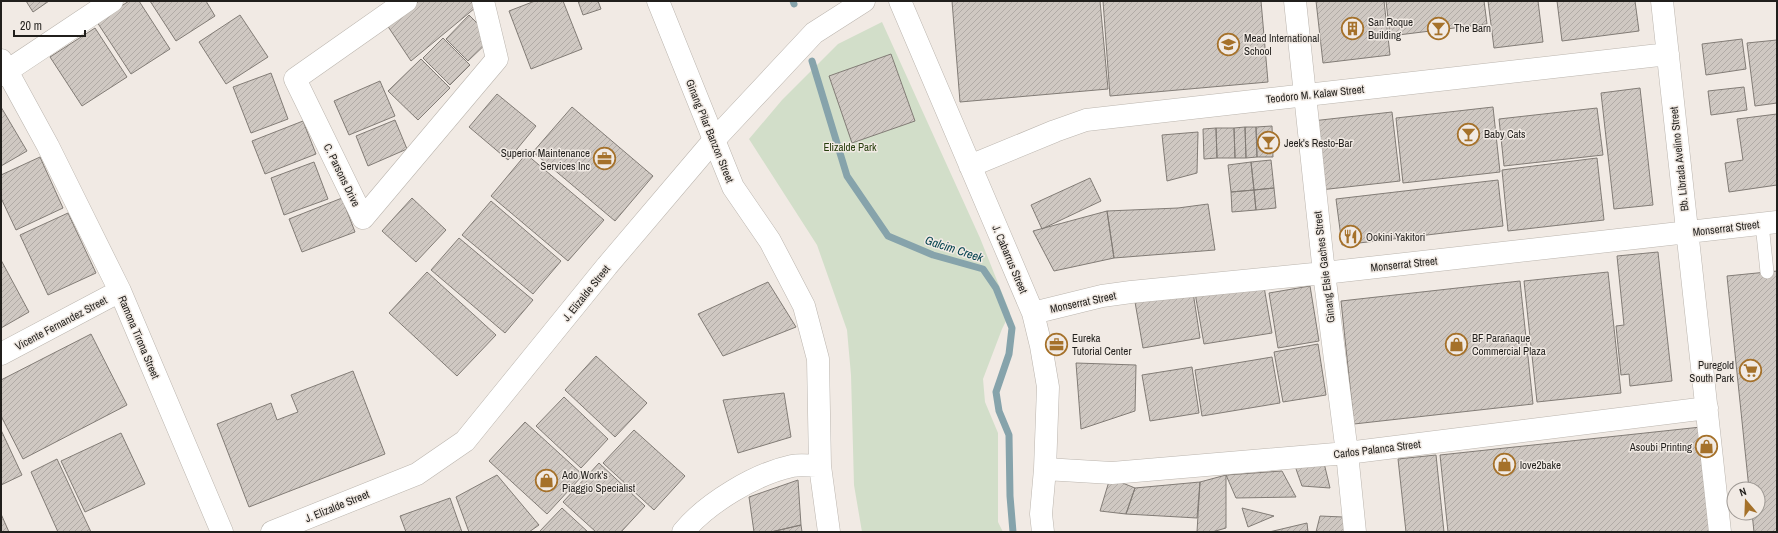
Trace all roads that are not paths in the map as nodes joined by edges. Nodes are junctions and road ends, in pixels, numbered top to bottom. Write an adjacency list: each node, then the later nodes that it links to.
1 (112, 1): 10 (street)
2 (406, 1): 3 (street, C. Parsons Drive)
3 (483, 1)
4 (658, 1): 12 (street, Ginang Pilar Banzon Street)
5 (864, 1): 12 (street, J. Elizalde Street)
6 (900, 1): 13 (street, J. Cabarrus Street)
7 (1295, 1): 11 (street, Ginang Elsie Gaches Street)
8 (1662, 1): 9 (street, Bb. Librada Avelino Street)
9 (1668, 54): 11 (street, Teodoro M. Kalaw Street); 15 (street, Bb. Librada Avelino Street)
10 (3, 69): 18 (street, Ramona Tirona Street)
11 (1305, 95): 13 (street, Teodoro M. Kalaw Street); 17 (street, Ginang Elsie Gaches Street)
12 (714, 140): 23 (street, Ginang Pilar Banzon Street); 26 (street, J. Elizalde Street)
13 (970, 166): 19 (street, J. Cabarrus Street)
14 (1769, 223): 15 (street, Monserrat Street); 16 (lane)
15 (1687, 233): 17 (street, Monserrat Street); 21 (street, Bb. Librada Avelino Street)
16 (1767, 272)
17 (1324, 273): 19 (street, Monserrat Street); 22 (street, Ginang Elsie Gaches Street)
18 (120, 291): 20 (street, Vicente Fernandez Street); 25 (street, Ramona Tirona Street)
19 (1033, 313): 24 (street, J. Cabarrus Street)
20 (1, 354)
21 (1707, 408): 22 (street, Carlos Palanca Street); 31 (street, Bb. Librada Avelino Street)
22 (1347, 453): 24 (street, Carlos Palanca Street); 30 (street, Ginang Elsie Gaches Street)
23 (820, 466): 27 (street); 28 (street, Ginang Pilar Banzon Street)
24 (1045, 469): 29 (street, J. Cabarrus Street)
25 (222, 532)
26 (272, 532)
27 (683, 532)
28 (829, 532)
29 (1043, 532)
30 (1356, 532)
31 (1720, 532)

